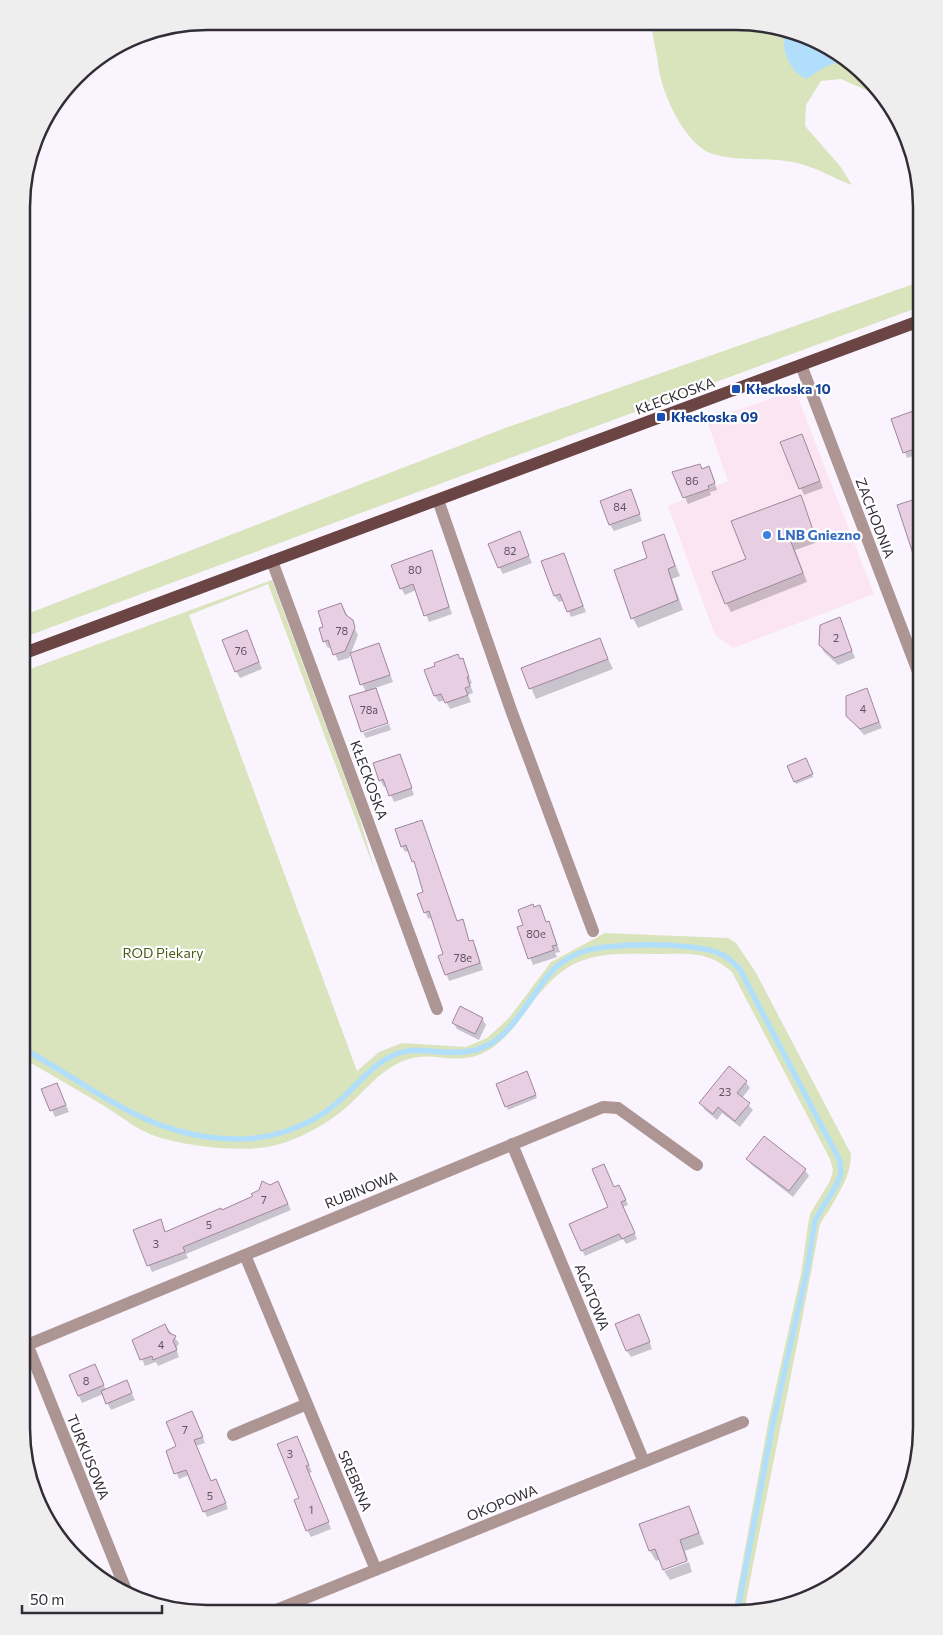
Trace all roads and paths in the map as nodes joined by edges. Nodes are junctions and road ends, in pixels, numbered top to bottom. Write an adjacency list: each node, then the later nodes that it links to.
1 (913, 323): 2 (main road, KŁECKOSKA)
2 (801, 365): 3 (main road, KŁECKOSKA); 6 (street, ZACHODNIA)
3 (438, 500): 4 (main road, KŁECKOSKA); 7 (street)
4 (272, 561): 5 (main road, KŁECKOSKA); 8 (street, KŁECKOSKA)
5 (30, 651)
6 (913, 658)
7 (593, 930)
8 (437, 1009)
9 (512, 1144): 10 (street, RUBINOWA); 11 (street, RUBINOWA); 17 (street, AGATOWA)
10 (697, 1165)
11 (245, 1255): 12 (street, RUBINOWA); 14 (street, SREBRNA)
12 (30, 1344)
13 (30, 1352): 19 (street, TURKUSOWA)
14 (306, 1404): 16 (street); 18 (street, SREBRNA)
15 (743, 1422): 17 (street, OKOPOWA)
16 (233, 1435)
17 (644, 1462): 18 (street, OKOPOWA)
18 (376, 1570): 20 (street, OKOPOWA)
19 (124, 1584)
20 (288, 1605)

